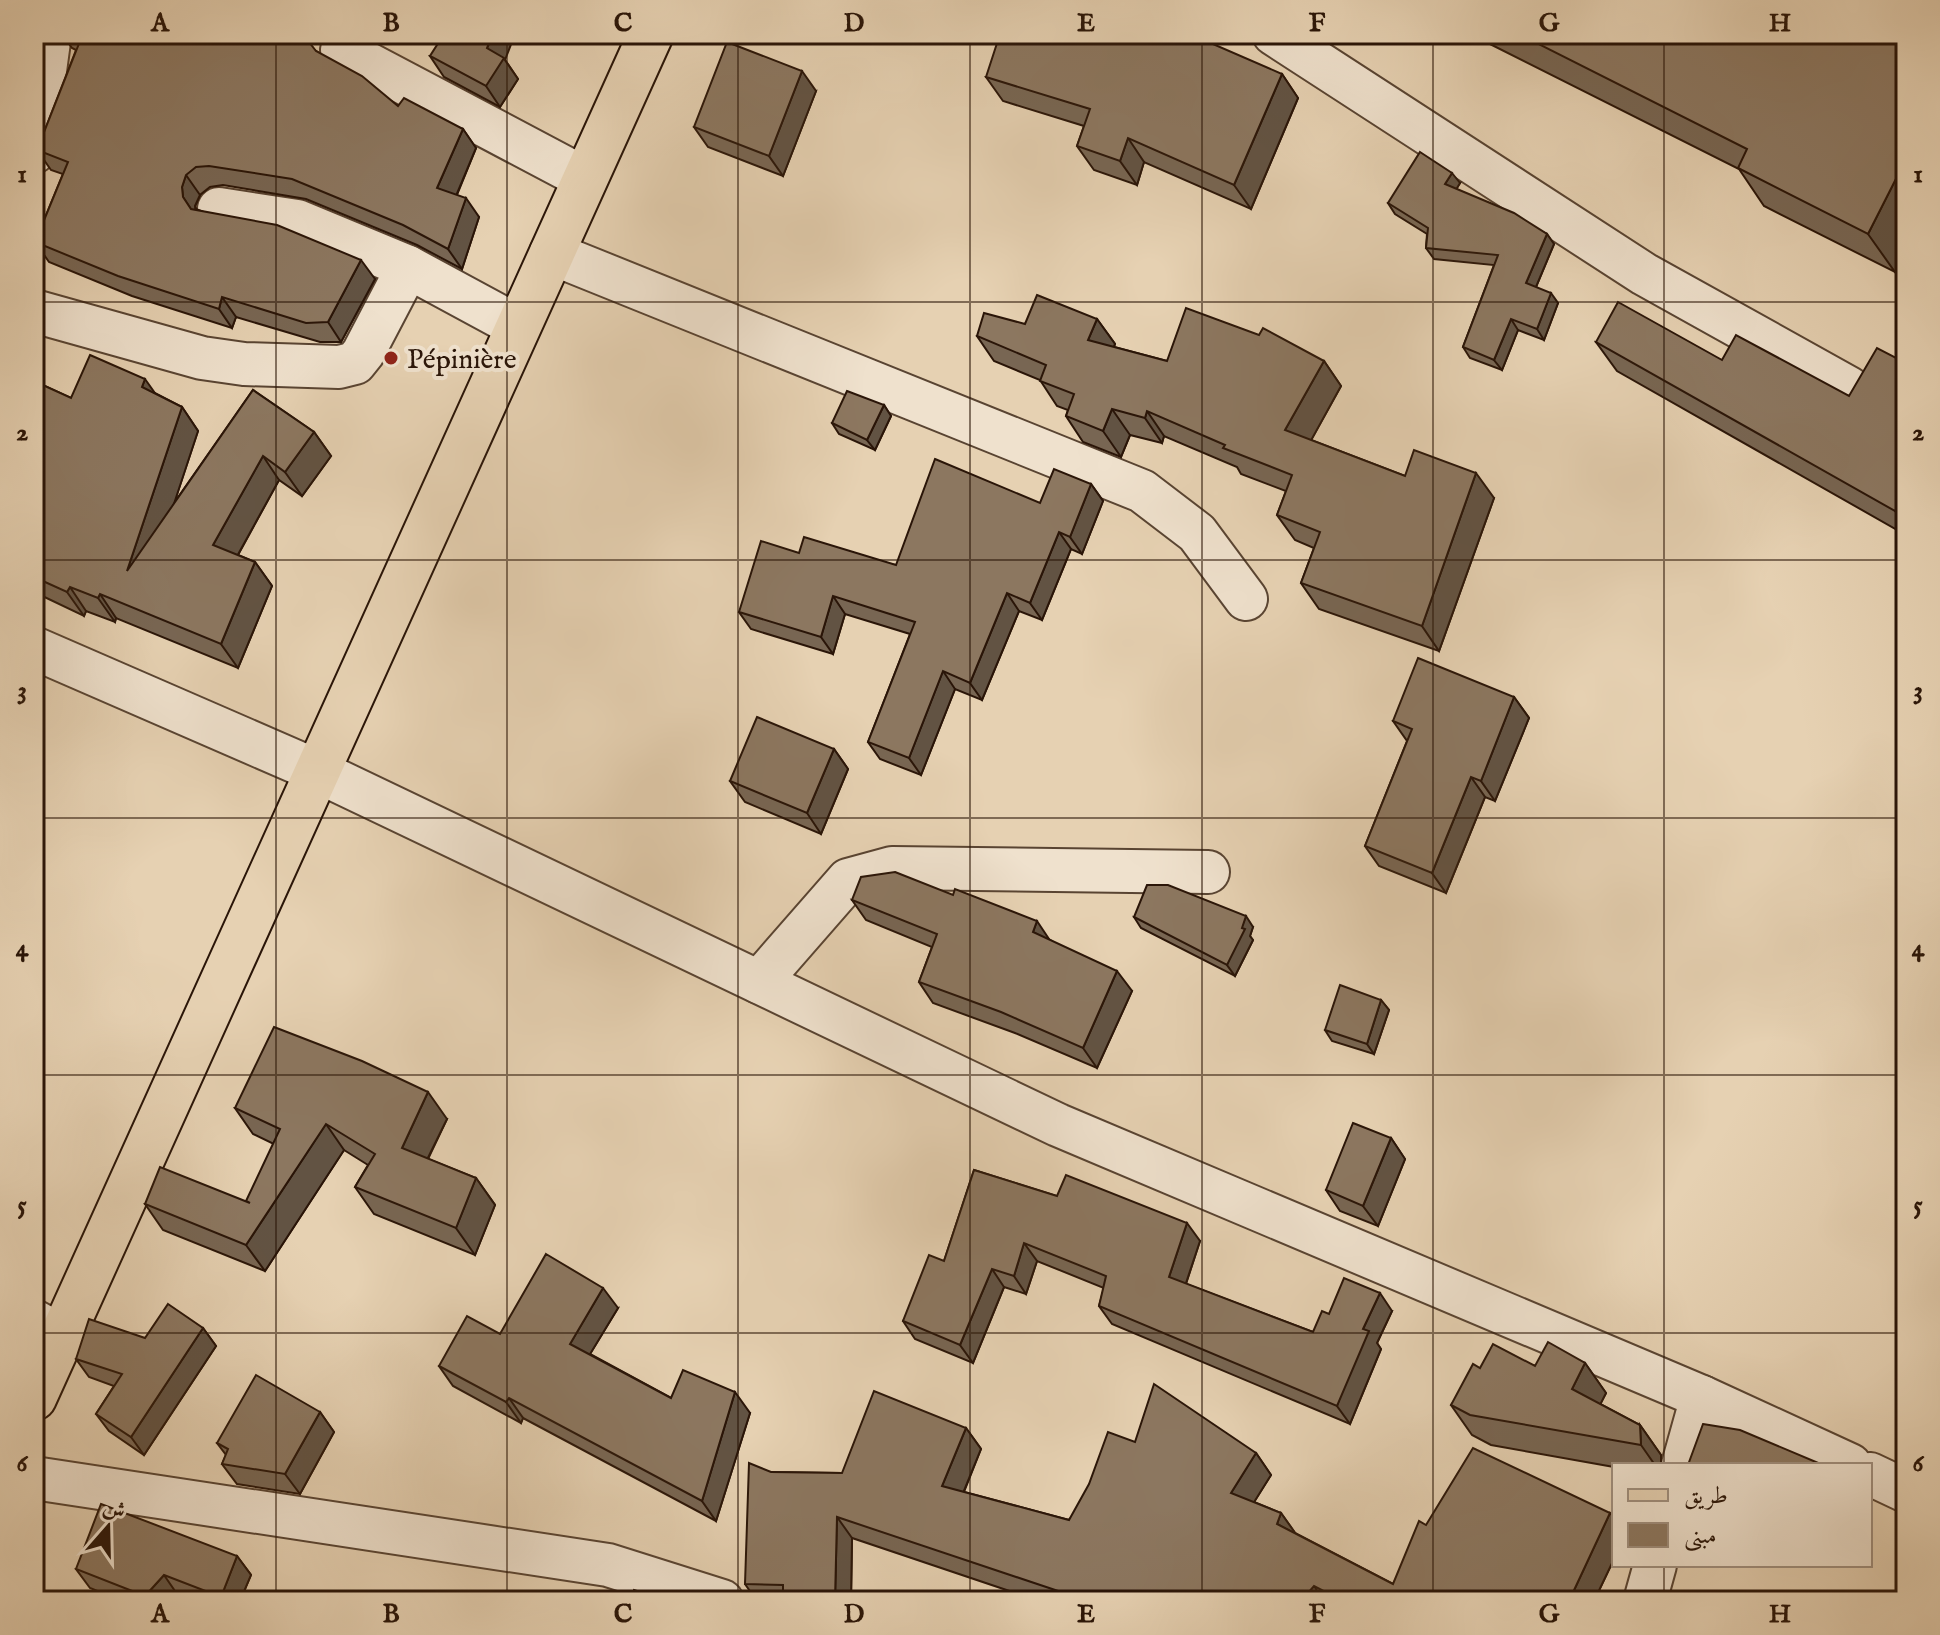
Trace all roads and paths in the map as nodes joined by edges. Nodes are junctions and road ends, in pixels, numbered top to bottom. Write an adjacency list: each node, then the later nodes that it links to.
1 (50, 34): 5 (street)
2 (651, 34): 6 (main road)
3 (1274, 34): 12 (street)
4 (342, 50): 6 (street)
5 (34, 152)
6 (584, 178): 8 (main road)
7 (219, 209): 9 (street)
8 (551, 253): 11 (main road); 13 (street)
9 (408, 267): 10 (street); 11 (street)
10 (34, 311)
11 (517, 326): 15 (main road)
12 (1849, 388)
13 (1246, 599)
14 (34, 648): 15 (street)
15 (317, 771): 17 (street); 18 (main road)
16 (1208, 872): 17 (street)
17 (759, 982): 19 (street)
18 (48, 1329): 20 (main road)
19 (1702, 1397): 21 (street); 22 (street)
20 (34, 1398)
21 (1684, 1463)
22 (1846, 1463)
23 (1872, 1475): 25 (street)
24 (34, 1478): 27 (street)
25 (1906, 1491)
26 (1654, 1567): 28 (street)
27 (722, 1601)
28 (1645, 1601)

